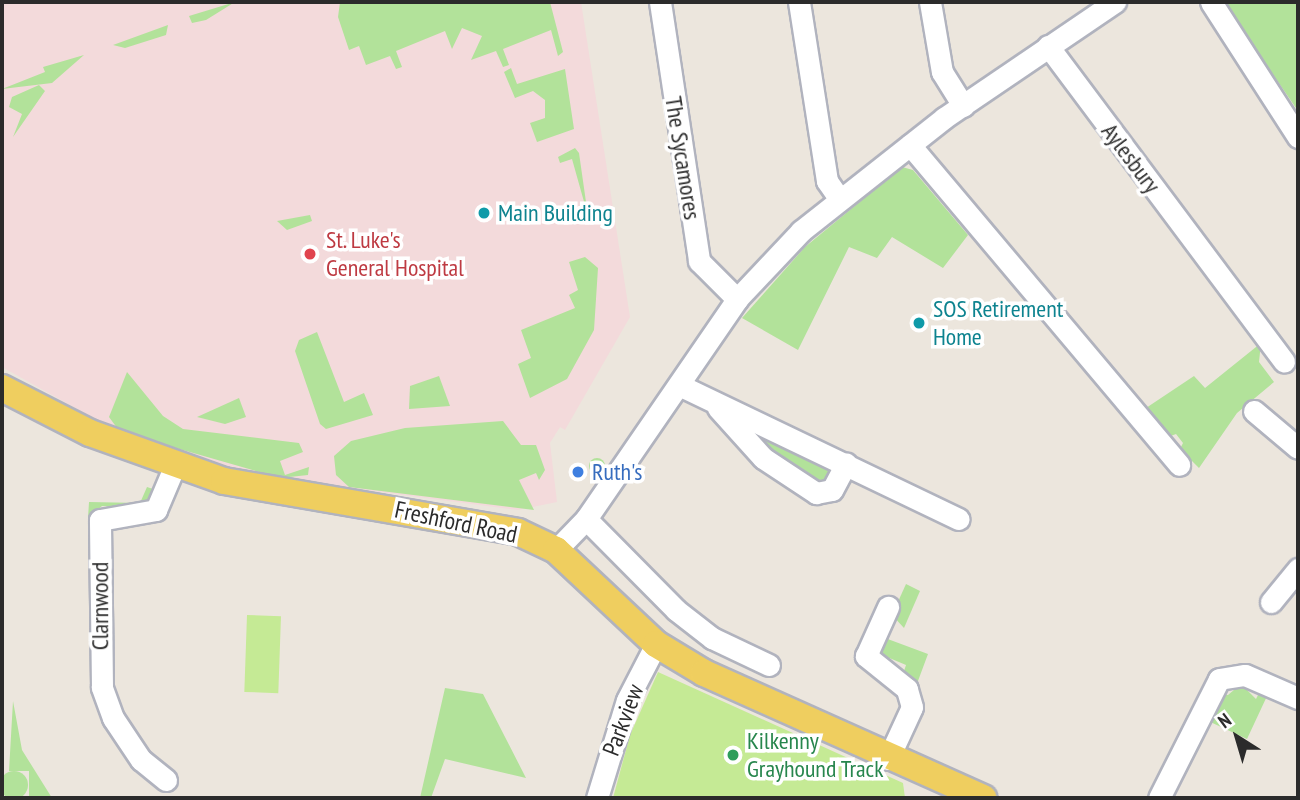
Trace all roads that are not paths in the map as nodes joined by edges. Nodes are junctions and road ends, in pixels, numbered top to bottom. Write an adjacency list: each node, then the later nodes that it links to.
1 (660, 2): 11 (street, The Sycamores)
2 (799, 2): 10 (street)
3 (930, 2): 7 (street)
4 (1115, 2): 6 (street)
5 (1211, 2): 8 (street)
6 (1048, 46): 7 (street); 12 (street, Aylesbury)
7 (963, 106): 9 (street)
8 (1298, 137)
9 (910, 145): 10 (street); 18 (street)
10 (839, 198): 11 (street)
11 (737, 299): 13 (street)
12 (1275, 359)
13 (678, 384): 15 (street); 21 (street)
14 (2, 388): 20 (main road, Freshford Road)
15 (714, 404): 19 (street); 19 (street)
16 (1254, 411): 17 (street)
17 (1298, 448)
18 (1173, 452)
19 (846, 464): 22 (street)
20 (175, 465): 23 (main road, Freshford Road); 31 (street, Clarnwood)
21 (586, 519): 23 (street); 28 (street)
22 (959, 519)
23 (556, 550): 27 (main road, Freshford Road)
24 (1298, 569): 25 (street)
25 (1271, 602)
26 (888, 622): 30 (street)
27 (656, 643): 30 (main road, Freshford Road); 32 (street, Parkview)
28 (769, 665)
29 (1298, 698): 34 (street)
30 (888, 759): 33 (main road, Freshford Road)
31 (166, 780)
32 (597, 798)
33 (982, 798)
34 (1160, 798)

